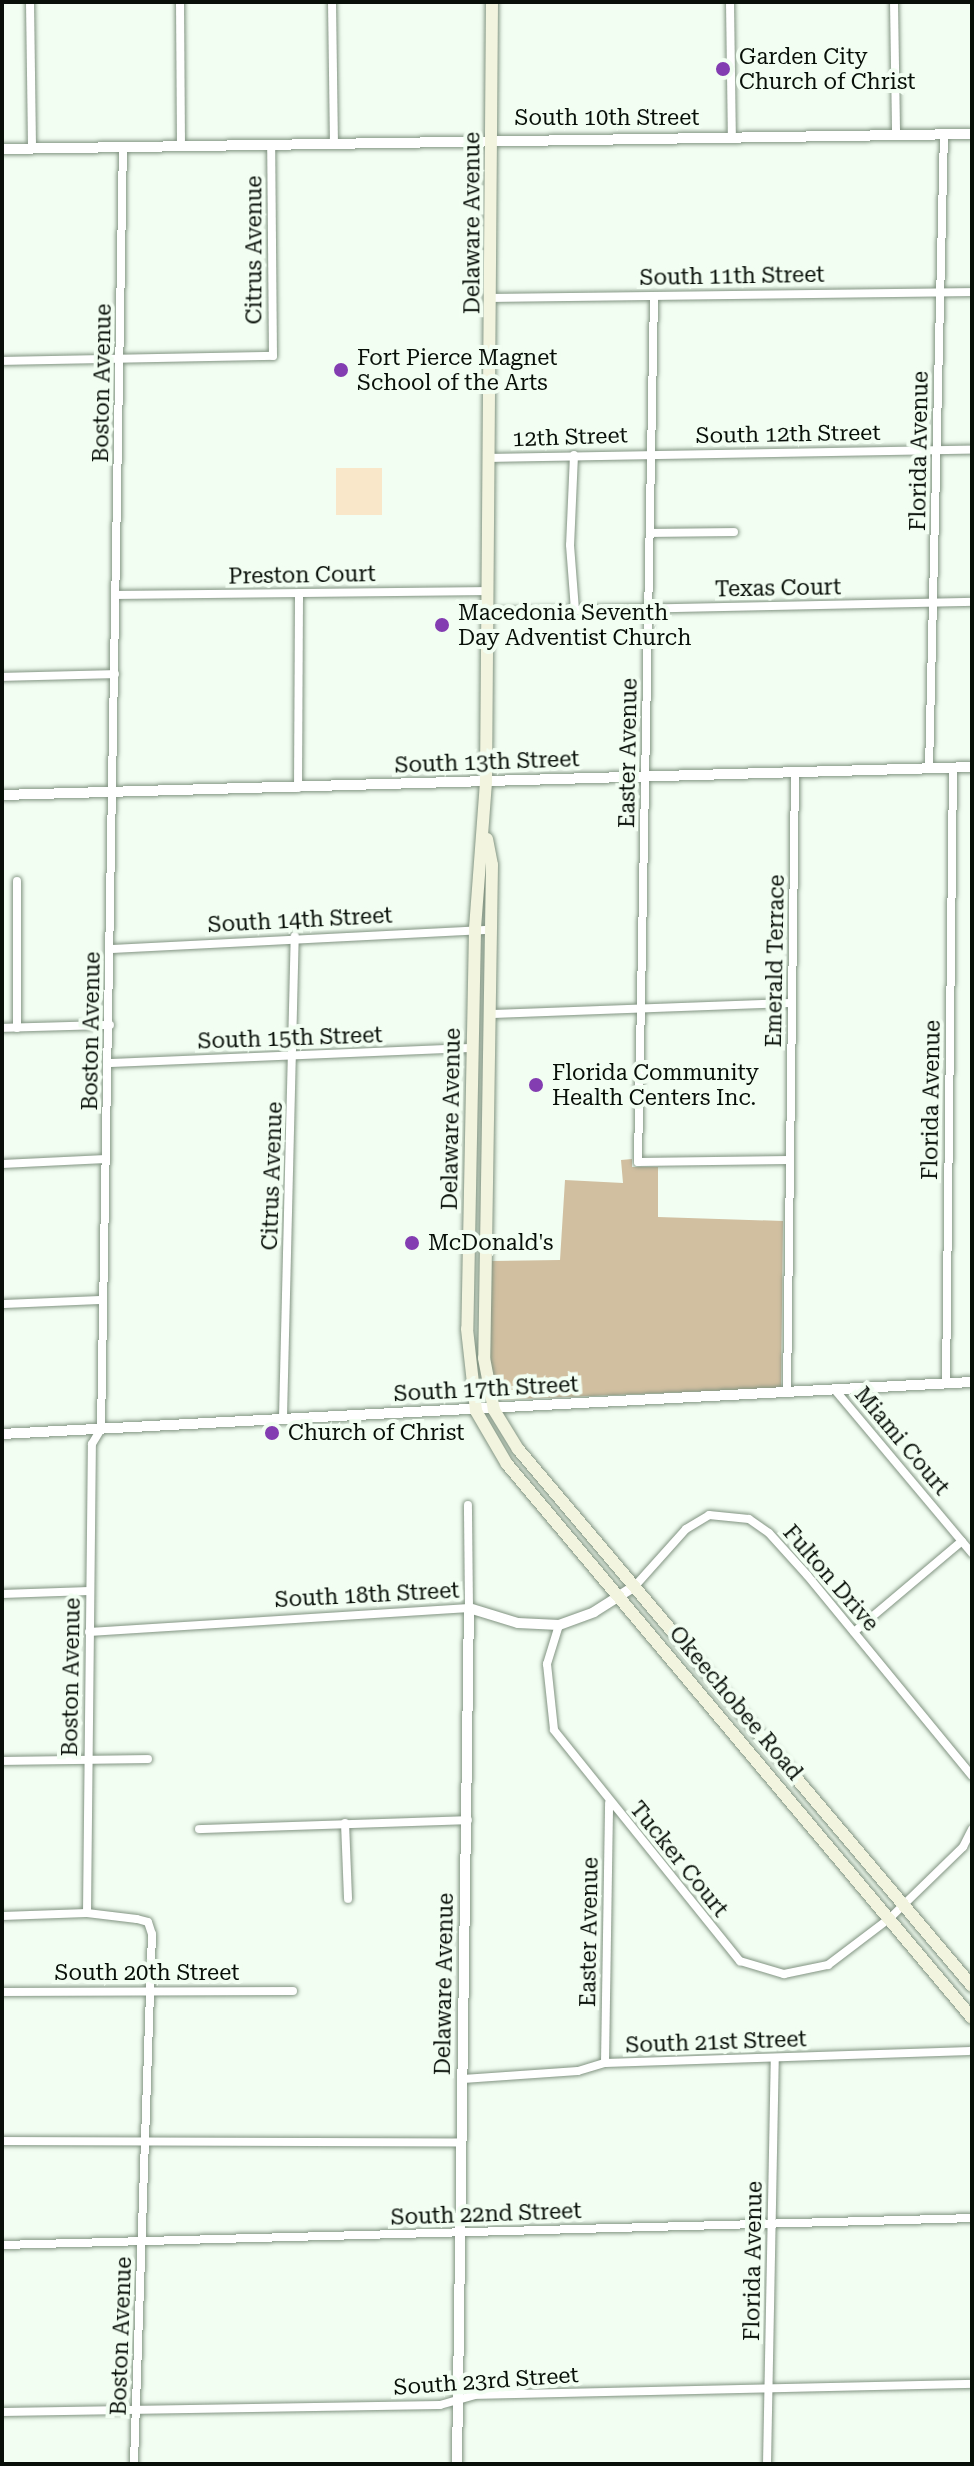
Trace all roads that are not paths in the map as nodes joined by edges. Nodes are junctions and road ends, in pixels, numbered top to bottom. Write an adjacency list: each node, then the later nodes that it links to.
1 (30, 2): 16 (street)
2 (180, 2): 14 (street)
3 (332, 2): 12 (street)
4 (492, 2): 11 (main road, Delaware Avenue)
5 (730, 2): 10 (street)
6 (894, 2): 9 (street)
7 (944, 134): 8 (street, South 10th Street); 9 (street, South 10th Street); 18 (street, Florida Avenue)
8 (972, 134)
9 (896, 135): 10 (street, South 10th Street)
10 (732, 137): 11 (street, South 10th Street)
11 (492, 139): 12 (street, South 10th Street); 21 (main road, Delaware Avenue)
12 (334, 142): 13 (street, South 10th Street)
13 (271, 144): 14 (street, South 10th Street); 22 (street, Citrus Avenue)
14 (181, 146): 15 (street, South 10th Street)
15 (123, 147): 16 (street, South 10th Street); 22 (street, Boston Avenue)
16 (32, 148): 17 (street, South 10th Street)
17 (2, 149)
18 (940, 292): 19 (street, South 11th Street); 20 (street, South 11th Street); 24 (street, Florida Avenue)
19 (972, 292)
20 (654, 296): 21 (street, South 11th Street); 26 (street, Easter Avenue)
21 (492, 298): 28 (main road, Delaware Avenue)
22 (120, 359): 23 (street); 33 (street, Boston Avenue)
23 (2, 361)
24 (936, 450): 25 (street, South 12th Street); 26 (street, South 12th Street); 34 (street, Florida Avenue)
25 (972, 450)
26 (652, 453): 27 (street, 12th Street); 30 (street, Easter Avenue)
27 (574, 455): 28 (street, 12th Street); 37 (street)
28 (490, 458): 31 (main road, Delaware Avenue)
29 (734, 532): 30 (street)
30 (650, 533): 36 (street, Easter Avenue)
31 (488, 591): 32 (street, Preston Court); 38 (main road, Delaware Avenue)
32 (299, 593): 33 (street, Preston Court); 47 (street)
33 (117, 595): 39 (street, Boston Avenue)
34 (933, 602): 35 (street, Texas Court); 36 (street, Texas Court); 43 (street, Florida Avenue)
35 (972, 602)
36 (648, 609): 37 (street, Texas Court); 45 (street, Easter Avenue)
37 (575, 610): 38 (street, Texas Court)
38 (488, 612): 46 (main road, Delaware Avenue)
39 (115, 674): 40 (street); 48 (street, Boston Avenue)
40 (2, 677)
41 (972, 767): 42 (street, South 13th Street)
42 (953, 768): 43 (street, South 13th Street); 71 (street, Florida Avenue)
43 (929, 769): 44 (street, South 13th Street)
44 (795, 771): 45 (street, South 13th Street); 56 (street, Emerald Terrace)
45 (646, 774): 46 (street, South 13th Street); 57 (street, Easter Avenue)
46 (486, 782): 47 (street, South 13th Street); 50 (main road, Delaware Avenue)
47 (298, 788): 48 (street, South 13th Street)
48 (114, 792): 49 (street, South 13th Street); 55 (street, Boston Avenue)
49 (2, 795)
50 (485, 828): 52 (main road, Delaware Avenue); 53 (main road, Delaware Avenue)
51 (17, 881): 61 (street)
52 (475, 930): 53 (street, South 14th Street); 54 (street, South 14th Street); 62 (main road, Delaware Avenue)
53 (491, 930): 58 (main road, Delaware Avenue)
54 (295, 936): 55 (street, South 14th Street); 63 (street, Citrus Avenue)
55 (111, 949): 59 (street, Boston Avenue)
56 (792, 1003): 57 (street); 66 (street, Emerald Terrace)
57 (639, 1010): 58 (street); 66 (street, Easter Avenue)
58 (490, 1014): 74 (main road, Delaware Avenue)
59 (110, 1025): 61 (street); 64 (street, Boston Avenue)
60 (2, 1028): 61 (street)
61 (17, 1028)
62 (472, 1048): 63 (street, South 15th Street); 75 (main road, Delaware Avenue)
63 (293, 1056): 64 (street, South 15th Street); 76 (street, Citrus Avenue)
64 (109, 1063): 65 (street, Boston Avenue)
65 (106, 1159): 67 (street); 68 (street, Boston Avenue)
66 (789, 1160): 73 (street, Emerald Terrace)
67 (2, 1164)
68 (102, 1300): 69 (street); 77 (street, Boston Avenue)
69 (2, 1304)
70 (972, 1382): 71 (street, South 17th Street)
71 (946, 1384): 72 (street, South 17th Street)
72 (835, 1390): 73 (street, South 17th Street); 80 (street, Miami Court)
73 (787, 1393): 74 (street, South 17th Street)
74 (494, 1410): 75 (street, South 17th Street); 82 (main road, Okeechobee Road)
75 (476, 1411): 76 (street, South 17th Street); 85 (main road, Okeechobee Road)
76 (283, 1417): 77 (street, South 17th Street)
77 (101, 1429): 78 (street, South 17th Street); 83 (street, Boston Avenue)
78 (2, 1434)
79 (468, 1505): 86 (street, Delaware Avenue)
80 (962, 1541): 81 (street, Miami Court); 89 (street)
81 (972, 1553)
82 (635, 1586): 85 (street, South 18th Street); 89 (street, Fulton Drive); 100 (main road, Okeechobee Road)
83 (89, 1591): 84 (street); 88 (street, Boston Avenue)
84 (2, 1594)
85 (621, 1597): 87 (street, South 18th Street); 103 (main road, Okeechobee Road)
86 (469, 1608): 87 (street, South 18th Street); 88 (street, South 18th Street); 95 (street, Delaware Avenue)
87 (559, 1625): 94 (street, Tucker Court)
88 (89, 1632): 91 (street, Boston Avenue)
89 (854, 1632): 93 (street, Fulton Drive)
90 (148, 1759): 91 (street)
91 (88, 1760): 92 (street); 101 (street, Boston Avenue)
92 (2, 1761)
93 (972, 1776)
94 (609, 1802): 103 (street, Tucker Court); 111 (street, Easter Avenue)
95 (468, 1820): 96 (street); 112 (street, Delaware Avenue)
96 (345, 1823): 97 (street); 99 (street)
97 (199, 1829)
98 (972, 1829): 100 (street)
99 (348, 1899)
100 (902, 1903): 103 (street); 104 (main road, Okeechobee Road)
101 (87, 1913): 102 (street); 105 (street, Boston Avenue)
102 (2, 1916)
103 (890, 1918): 108 (main road, Okeechobee Road)
104 (972, 1986)
105 (150, 1989): 106 (street, South 20th Street); 107 (street, South 20th Street); 113 (street, Boston Avenue)
106 (293, 1991)
107 (2, 1992)
108 (972, 2018)
109 (972, 2051): 110 (street, South 21st Street)
110 (775, 2058): 111 (street, South 21st Street); 117 (street, Florida Avenue)
111 (605, 2063): 112 (street, South 21st Street)
112 (463, 2079): 115 (street, Delaware Avenue)
113 (148, 2139): 114 (street); 115 (street); 119 (street, Boston Avenue)
114 (2, 2141)
115 (462, 2143): 118 (street, Delaware Avenue)
116 (972, 2218): 117 (street, South 22nd Street)
117 (773, 2223): 118 (street, South 22nd Street); 122 (street, Florida Avenue)
118 (460, 2233): 119 (street, South 22nd Street); 123 (street, Delaware Avenue)
119 (143, 2242): 120 (street, South 22nd Street); 124 (street, Boston Avenue)
120 (2, 2245)
121 (972, 2384): 122 (street, South 23rd Street)
122 (768, 2389): 123 (street, South 23rd Street); 128 (street, Florida Avenue)
123 (458, 2398): 124 (street, South 23rd Street); 127 (street, Delaware Avenue)
124 (135, 2411): 125 (street, South 23rd Street); 126 (street, Boston Avenue)
125 (2, 2412)
126 (134, 2464)
127 (457, 2464)
128 (767, 2464)

